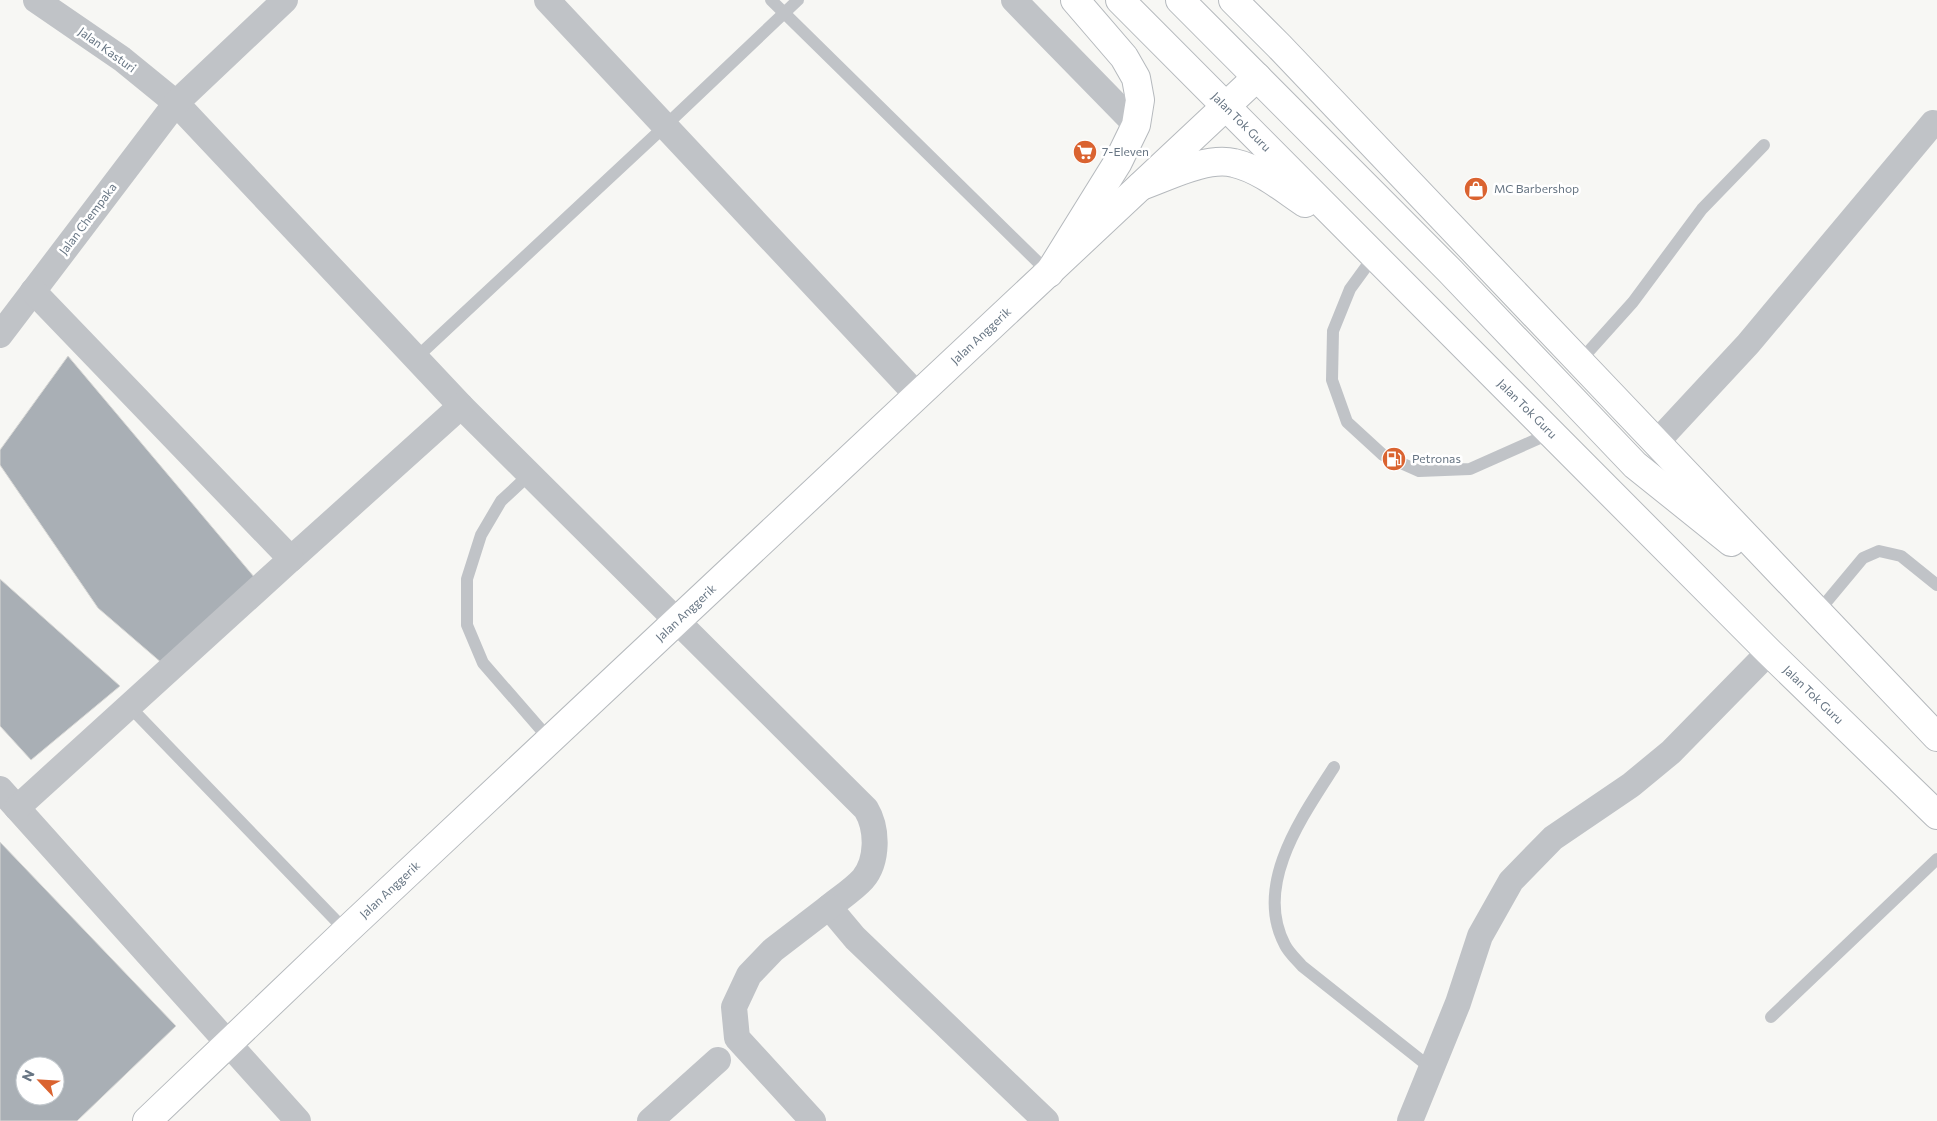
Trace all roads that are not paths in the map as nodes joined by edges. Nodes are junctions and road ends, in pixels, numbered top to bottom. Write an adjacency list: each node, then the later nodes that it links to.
1 (36, 0): 13 (street, Jalan Kasturi)
2 (285, 0): 13 (street, Jalan Chempaka)
3 (547, 0): 17 (street)
4 (771, 0): 11 (lane)
5 (798, 0): 11 (lane)
6 (1014, 0): 16 (street)
7 (1075, 0): 16 (main road)
8 (1120, 0): 14 (main road, Jalan Tok Guru)
9 (1180, 0): 12 (main road)
10 (1233, 0): 26 (main road)
11 (783, 13): 17 (lane); 22 (lane)
12 (1257, 77): 14 (main road, Jalan Anggerik); 34 (main road)
13 (176, 103): 23 (street, Jalan Chempaka); 25 (street, Jalan Kasturi)
14 (1225, 107): 19 (main road, Jalan Anggerik); 20 (main road, Jalan Tok Guru)
15 (1933, 123): 30 (street)
16 (1136, 125): 22 (main road)
17 (665, 126): 25 (lane); 27 (street)
18 (1764, 146): 26 (lane)
19 (1141, 186): 20 (main road); 22 (main road, Jalan Anggerik)
20 (1349, 230): 21 (main road, Jalan Tok Guru)
21 (1374, 256): 29 (main road, Jalan Tok Guru); 29 (lane)
22 (1049, 273): 27 (main road, Jalan Anggerik)
23 (33, 291): 24 (street, Jalan Chempaka); 32 (street)
24 (0, 335)
25 (417, 357): 28 (street, Jalan Kasturi)
26 (1580, 360): 30 (main road)
27 (918, 396): 35 (main road, Jalan Anggerik)
28 (461, 406): 31 (street, Jalan Kasturi); 32 (street)
29 (1551, 433): 36 (main road, Jalan Tok Guru)
30 (1656, 443): 34 (main road)
31 (530, 474): 35 (street, Jalan Kasturi); 39 (lane)
32 (292, 559): 37 (street)
33 (1937, 584): 34 (lane)
34 (1818, 612): 38 (main road)
35 (677, 621): 39 (main road, Jalan Anggerik); 44 (street, Jalan Kasturi)
36 (1769, 652): 42 (main road, Jalan Tok Guru); 49 (street)
37 (130, 707): 41 (street); 45 (lane)
38 (1937, 737)
39 (550, 740): 45 (main road, Jalan Anggerik)
40 (1334, 767): 49 (lane)
41 (8, 798): 47 (street)
42 (1937, 815)
43 (1937, 859): 46 (lane)
44 (830, 908): 53 (street, Jalan Kasturi); 54 (street)
45 (346, 931): 47 (main road, Jalan Anggerik)
46 (1771, 1017)
47 (228, 1044): 50 (main road, Jalan Anggerik); 51 (street)
48 (718, 1060): 52 (street)
49 (1432, 1069): 55 (street)
50 (147, 1121)
51 (298, 1121)
52 (650, 1121)
53 (813, 1121)
54 (1046, 1121)
55 (1410, 1121)

